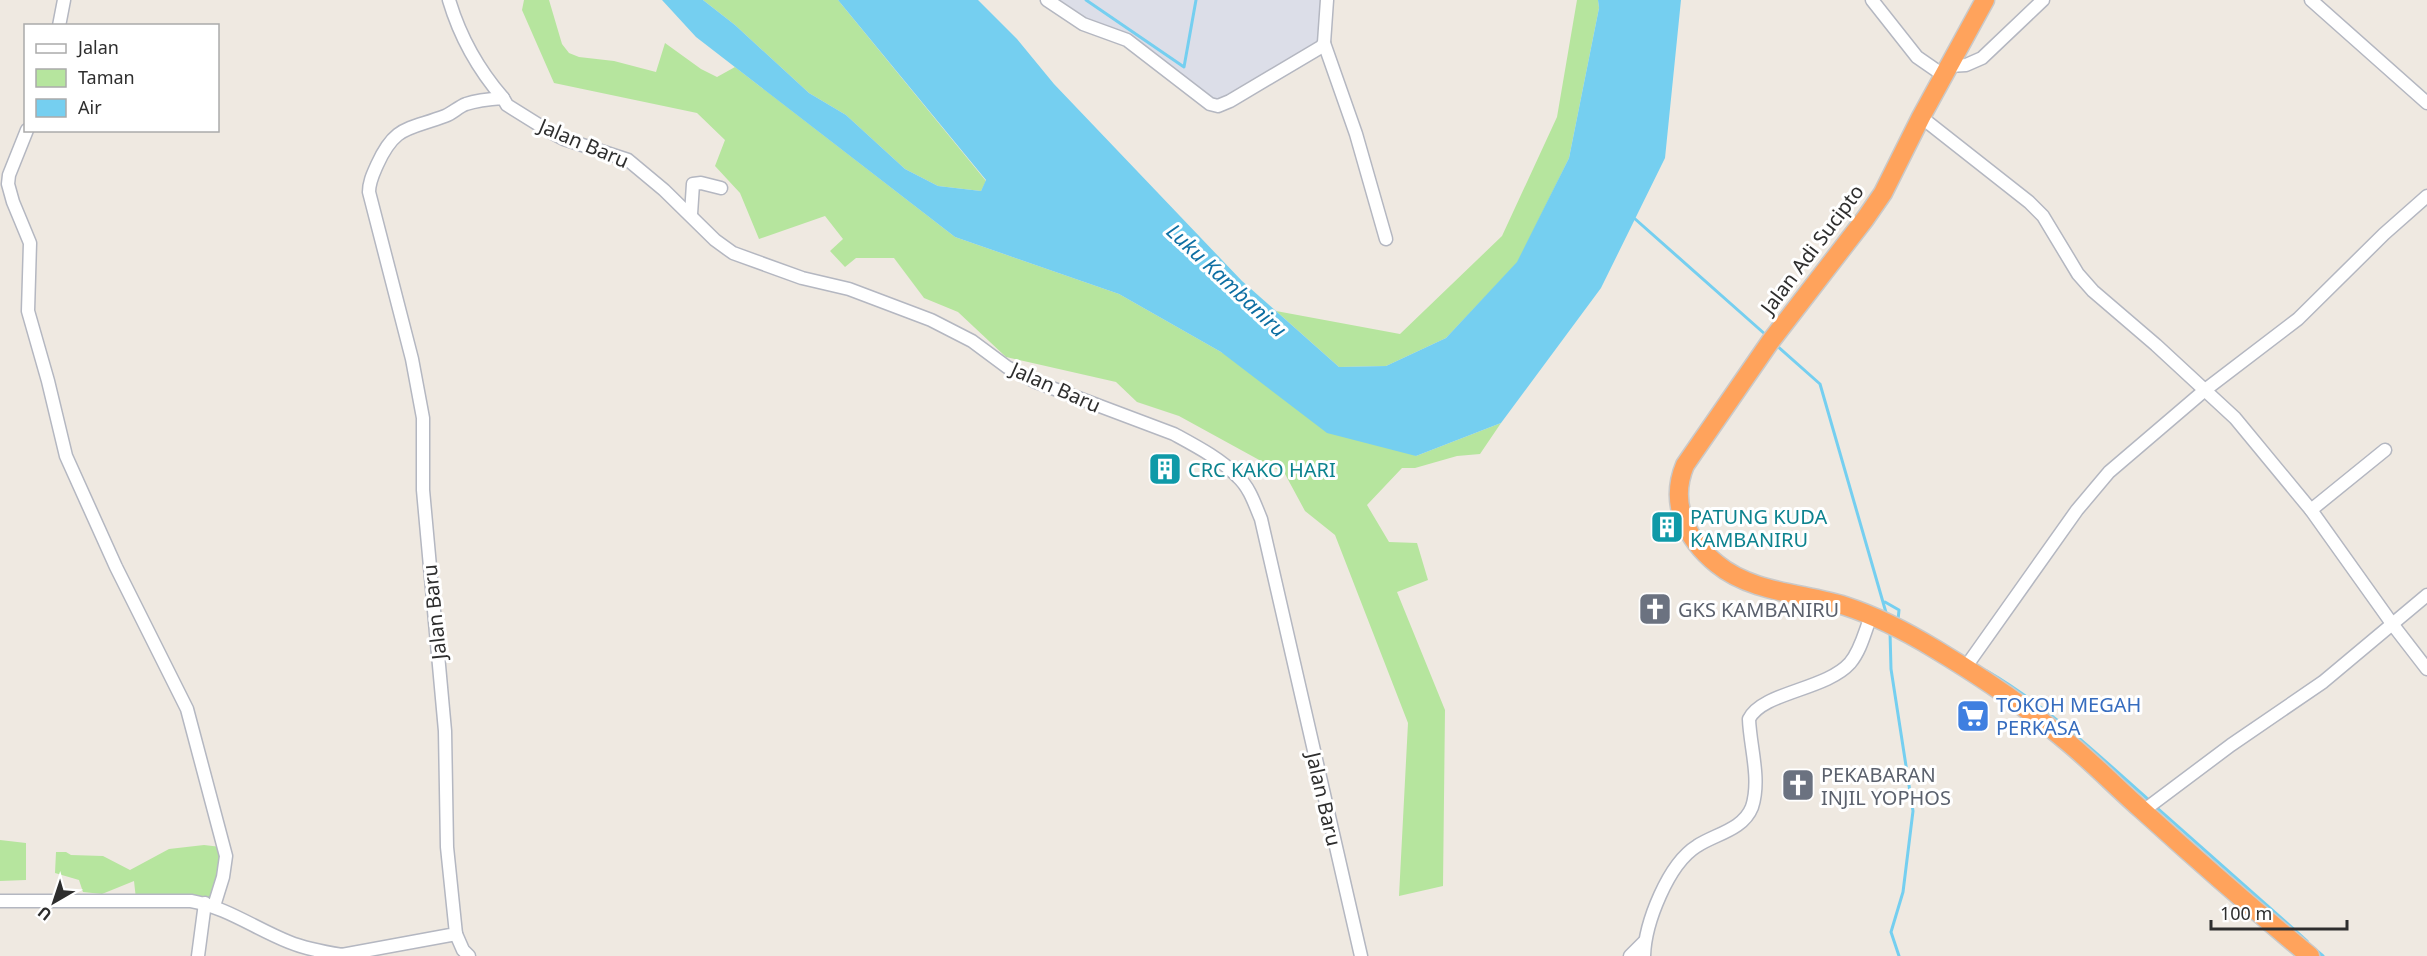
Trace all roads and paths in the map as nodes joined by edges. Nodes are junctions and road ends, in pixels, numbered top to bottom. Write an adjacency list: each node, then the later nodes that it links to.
1 (64, 0): 9 (street)
2 (449, 0): 12 (street)
3 (1047, 0): 10 (street)
4 (1327, 0): 10 (street)
5 (1872, 0): 11 (street)
6 (1985, 0): 11 (highway, Jalan Adi Sucipto)
7 (2043, 0): 11 (street)
8 (2311, 0): 13 (street)
9 (60, 24)
10 (1324, 43): 19 (street)
11 (1946, 71): 14 (highway, Jalan Adi Sucipto)
12 (503, 98): 18 (street, Jalan Baru); 31 (street, Jalan Baru)
13 (2427, 103)
14 (1921, 117): 20 (street); 24 (highway, Jalan Adi Sucipto)
15 (26, 132): 30 (street)
16 (722, 188): 18 (street)
17 (2427, 196): 20 (street)
18 (691, 214): 35 (street, Jalan Baru)
19 (1386, 239)
20 (2205, 390): 22 (street); 26 (street)
21 (2385, 450): 22 (street)
22 (2311, 510): 25 (street)
23 (2427, 596): 25 (street)
24 (1874, 617): 26 (highway); 32 (street)
25 (2393, 625): 27 (street); 28 (street)
26 (1968, 663): 28 (highway)
27 (2427, 669)
28 (2149, 806): 38 (highway)
29 (0, 901): 30 (street)
30 (209, 905): 31 (street); 33 (street)
31 (456, 934): 34 (street)
32 (1644, 942): 36 (street); 37 (street)
33 (198, 956)
34 (469, 956)
35 (1361, 956)
36 (1630, 956)
37 (1644, 956)
38 (2310, 956)

